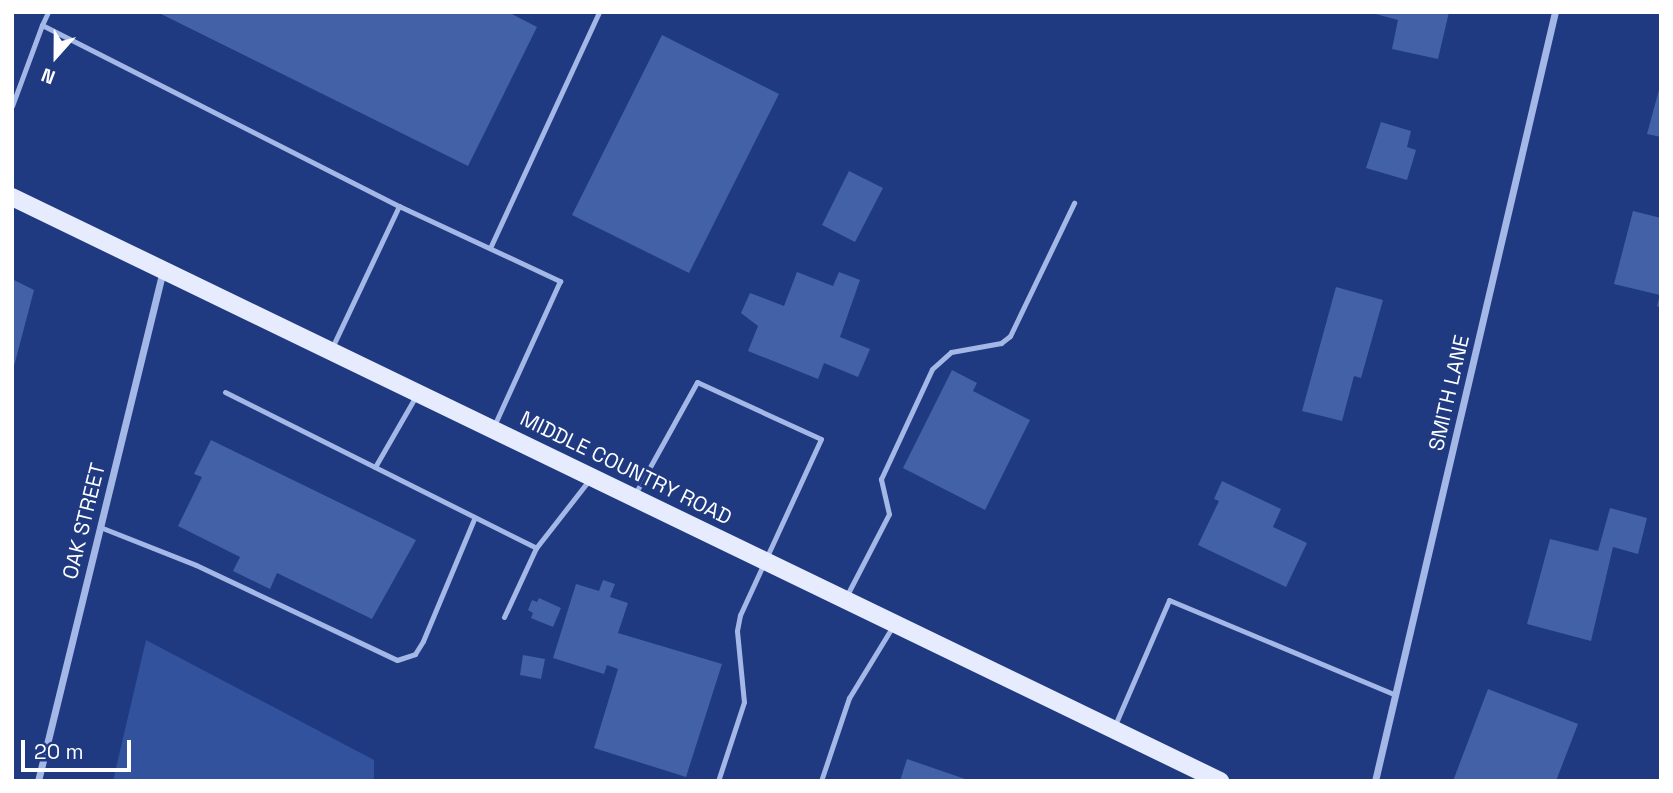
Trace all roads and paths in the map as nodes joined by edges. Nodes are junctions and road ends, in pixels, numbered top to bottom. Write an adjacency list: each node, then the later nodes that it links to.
1 (48, 12): 4 (lane)
2 (599, 12): 9 (lane)
3 (1555, 12): 25 (street, SMITH LANE)
4 (42, 26): 5 (lane); 8 (lane)
5 (12, 106)
6 (12, 197): 10 (main road, MIDDLE COUNTRY ROAD)
7 (1074, 203): 22 (lane)
8 (399, 206): 9 (lane); 11 (lane)
9 (490, 248): 14 (lane)
10 (163, 270): 11 (main road, MIDDLE COUNTRY ROAD); 19 (street, OAK STREET)
11 (331, 351): 13 (main road, MIDDLE COUNTRY ROAD)
12 (225, 392): 15 (lane)
13 (418, 393): 14 (main road, MIDDLE COUNTRY ROAD); 15 (lane)
14 (492, 429): 16 (main road, MIDDLE COUNTRY ROAD)
15 (375, 467): 18 (lane)
16 (592, 477): 17 (main road, MIDDLE COUNTRY ROAD); 20 (lane)
17 (633, 497): 21 (main road, MIDDLE COUNTRY ROAD); 21 (lane)
18 (474, 519): 19 (lane); 20 (lane)
19 (100, 527): 27 (street, OAK STREET)
20 (536, 548): 23 (lane)
21 (764, 560): 22 (main road, MIDDLE COUNTRY ROAD); 28 (lane)
22 (845, 599): 24 (main road, MIDDLE COUNTRY ROAD)
23 (504, 617)
24 (895, 623): 26 (main road, MIDDLE COUNTRY ROAD); 29 (lane)
25 (1396, 695): 26 (lane); 31 (street, SMITH LANE)
26 (1113, 729): 30 (main road, MIDDLE COUNTRY ROAD)
27 (38, 781)
28 (718, 781)
29 (821, 781)
30 (1220, 781)
31 (1375, 781)

